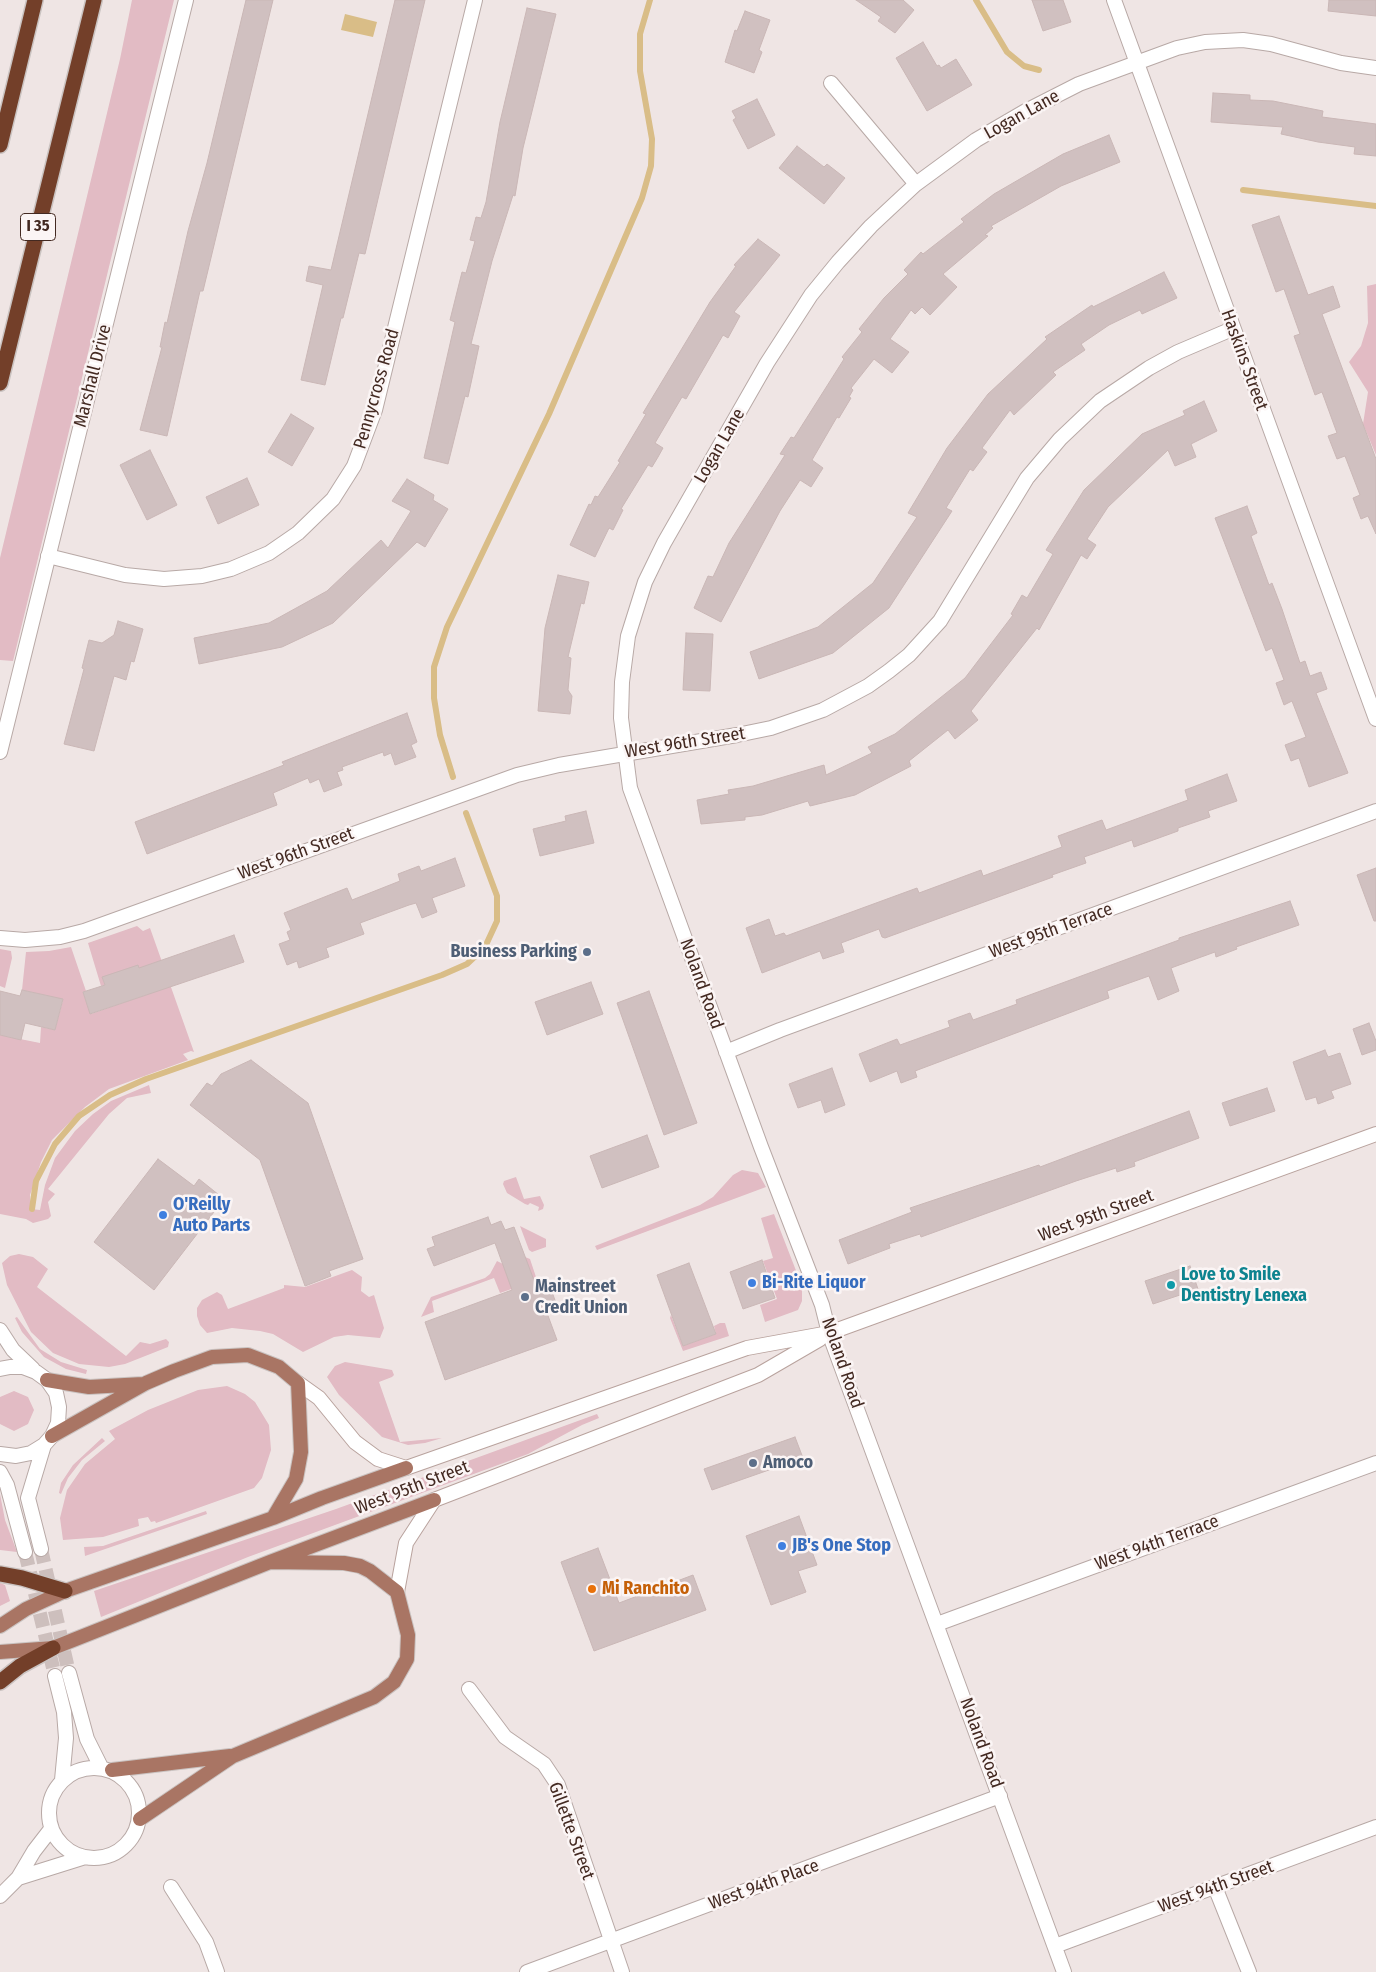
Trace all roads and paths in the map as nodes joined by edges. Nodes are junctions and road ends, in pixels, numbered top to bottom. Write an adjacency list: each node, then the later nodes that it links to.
1 (35, 0): 9 (highway)
2 (94, 0): 12 (highway, I 35)
3 (186, 0): 13 (street, Marshall Drive)
4 (474, 0): 13 (street, Pennycross Road)
5 (1114, 0): 6 (street, Haskins Street)
6 (1136, 62): 7 (street, Logan Lane); 10 (street, Logan Lane); 11 (street, Haskins Street)
7 (1376, 68)
8 (832, 84): 10 (street)
9 (0, 145)
10 (916, 184): 16 (street, Logan Lane)
11 (1232, 329): 14 (street, Haskins Street); 16 (street, West 96th Street)
12 (0, 383)
13 (48, 556): 15 (street, Marshall Drive)
14 (1376, 719)
15 (0, 752)
16 (626, 753): 18 (street, West 96th Street); 19 (street, Noland Road)
17 (1376, 812): 19 (street, West 95th Terrace)
18 (0, 938)
19 (726, 1052): 22 (street, Noland Road)
20 (1376, 1134): 22 (street, West 95th Street)
21 (0, 1330): 24 (street)
22 (829, 1334): 31 (street, West 95th Street); 33 (street, West 95th Street); 41 (street, Noland Road)
23 (0, 1369): 24 (street)
24 (36, 1372): 25 (street)
25 (47, 1380): 27 (main road); 28 (street)
26 (298, 1383): 27 (main road); 31 (street); 34 (main road)
27 (146, 1384): 28 (main road)
28 (48, 1441): 29 (street); 35 (street)
29 (0, 1454)
30 (1376, 1463): 41 (street, West 94th Terrace)
31 (406, 1468): 34 (main road, West 95th Street)
32 (0, 1472): 36 (street)
33 (434, 1500): 37 (main road, West 95th Street); 40 (street)
34 (273, 1518): 39 (main road, West 95th Street)
35 (41, 1549)
36 (25, 1552)
37 (270, 1562): 40 (main road); 43 (main road, West 95th Street)
38 (0, 1574): 39 (highway)
39 (65, 1591): 42 (main road, West 95th Street)
40 (397, 1592): 49 (main road)
41 (937, 1624): 52 (street, Noland Road)
42 (0, 1626)
43 (53, 1648): 44 (main road, West 95th Street); 47 (highway)
44 (0, 1652)
45 (69, 1673): 50 (street)
46 (54, 1676): 51 (street)
47 (0, 1682)
48 (469, 1689): 61 (street, Gillette Street)
49 (233, 1756): 50 (main road); 53 (main road)
50 (107, 1769): 51 (street); 53 (street)
51 (62, 1780): 55 (street)
52 (1000, 1796): 61 (street, West 94th Place); 62 (street, Noland Road)
53 (140, 1819): 56 (street)
54 (1376, 1827): 59 (street, West 94th Street)
55 (51, 1829): 56 (street); 57 (street)
56 (85, 1857): 57 (street)
57 (18, 1878): 60 (street)
58 (171, 1887): 63 (street)
59 (1215, 1887): 62 (street, West 94th Street); 67 (street)
60 (0, 1896)
61 (610, 1942): 64 (street, West 94th Place); 65 (street, Gillette Street)
62 (1055, 1946): 66 (street, Noland Road)
63 (217, 1972)
64 (527, 1972)
65 (622, 1972)
66 (1064, 1972)
67 (1249, 1972)

